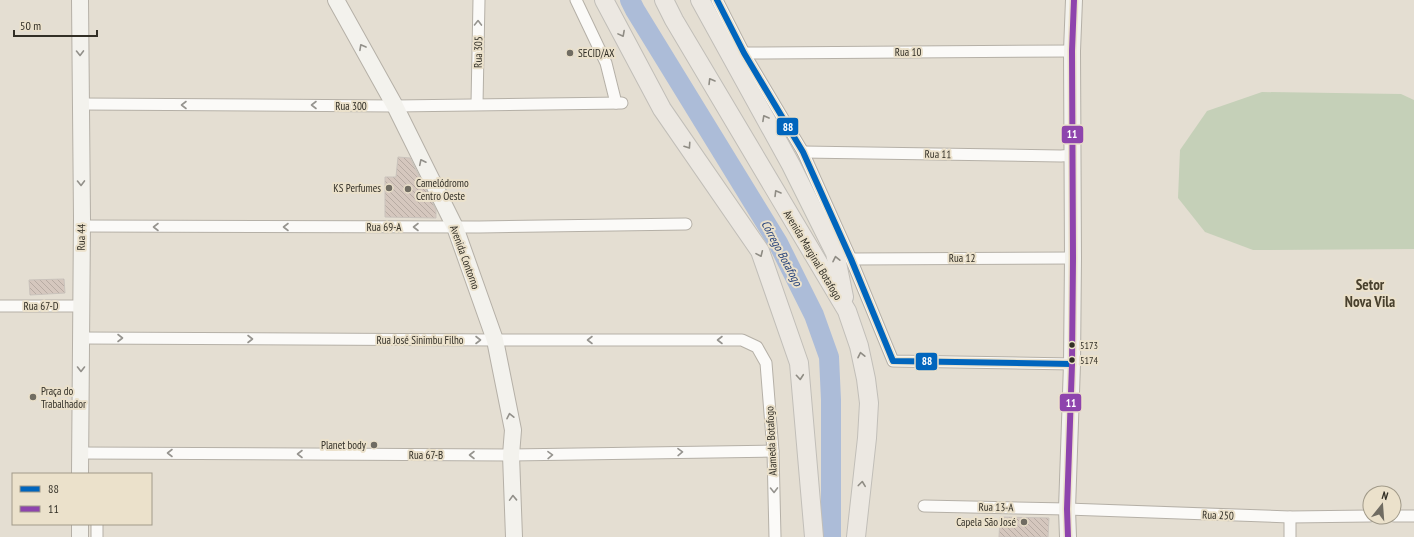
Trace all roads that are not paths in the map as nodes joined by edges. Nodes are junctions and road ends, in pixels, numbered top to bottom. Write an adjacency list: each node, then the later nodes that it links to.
1 (80, 0): 12 (main road, Rua 44, one-way to 12)
2 (336, 0): 14 (main road, Avenida Contorno, one-way to 2)
3 (479, 0): 13 (street, Rua 305, one-way to 3)
4 (576, 0): 13 (street, Rua 300)
5 (604, 0): 46 (main road, one-way to 46)
6 (664, 0): 24 (main road, Avenida Marginal Botafogo, one-way to 6)
7 (700, 0): 24 (main road, one-way to 7)
8 (717, 0): 11 (street)
9 (1074, 0): 10 (main road)
10 (1072, 51): 11 (street, Rua 10); 16 (main road)
11 (744, 53): 15 (street)
12 (81, 104): 14 (street, Rua 300, one-way to 12); 18 (main road, Rua 44, one-way to 18)
13 (477, 104): 14 (street, Rua 300)
14 (394, 106): 19 (main road, Avenida Contorno, one-way to 14)
15 (803, 152): 16 (street, Rua 11); 21 (street)
16 (1073, 155): 20 (main road)
17 (686, 224): 19 (street, Rua 69-A)
18 (82, 226): 19 (street, Rua 69-A, one-way to 18); 23 (main road, Rua 44)
19 (455, 227): 26 (main road, Avenida Contorno)
20 (1073, 258): 21 (street, Rua 12); 28 (main road)
21 (851, 259): 28 (street)
22 (0, 306): 23 (street, Rua 67-D)
23 (81, 306): 25 (main road, Rua 44)
24 (846, 311): 33 (main road, Avenida Marginal Botafogo, one-way to 24)
25 (81, 338): 26 (street, Rua José Sinimbu Filho, one-way to 26); 30 (main road, Rua 44, one-way to 30)
26 (494, 340): 27 (street, Rua José Sinimbu Filho, one-way to 26); 31 (main road, Avenida Contorno, one-way to 26)
27 (757, 347): 29 (street, Alameda Botafogo)
28 (1072, 364): 35 (main road)
29 (773, 451): 31 (street, Rua 67-B, one-way to 29); 45 (street, Alameda Botafogo, one-way to 45)
30 (80, 453): 31 (street, Rua 67-B, one-way to 30); 32 (main road, Rua 44)
31 (511, 455): 44 (main road, Avenida Contorno, one-way to 31)
32 (80, 473)
33 (860, 506): 47 (main road, Avenida Marginal Botafogo); 48 (main road)
34 (924, 506): 35 (street, Rua 13-A)
35 (1067, 509): 39 (street, Rua 250); 49 (main road)
36 (1362, 516): 39 (street, Rua 250)
37 (1402, 516): 38 (street)
38 (1414, 516)
39 (1290, 517): 50 (street)
40 (80, 525): 42 (main road)
41 (97, 525): 43 (street)
42 (80, 537)
43 (97, 537)
44 (514, 537)
45 (775, 537)
46 (814, 537)
47 (856, 537)
48 (865, 537)
49 (1068, 537)
50 (1290, 537)

